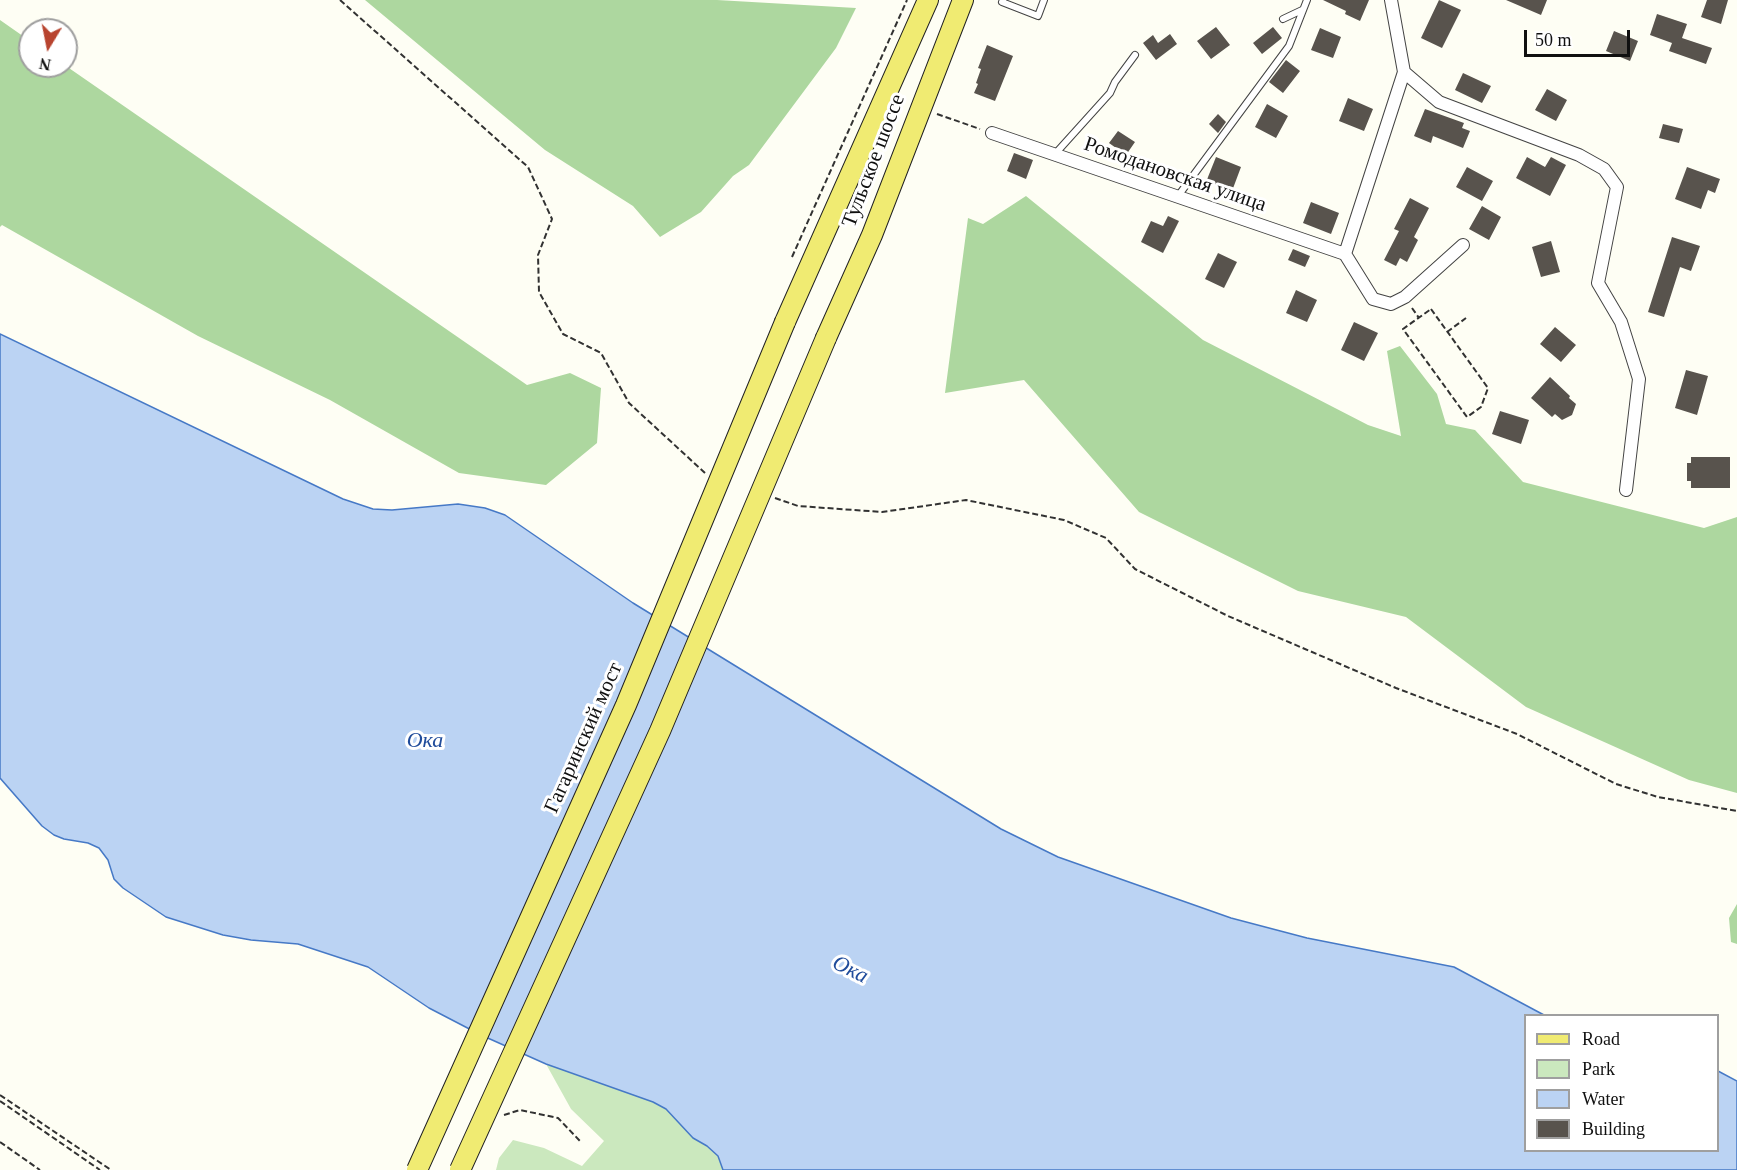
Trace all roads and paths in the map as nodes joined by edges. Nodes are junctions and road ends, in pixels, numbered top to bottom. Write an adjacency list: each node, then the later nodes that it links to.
1 (340, 0): 23 (path)
2 (907, 0): 19 (path)
3 (928, 0): 21 (main road, Тульское шоссе)
4 (963, 0): 36 (main road, Тульское шоссе, bridge)
5 (1003, 0): 6 (lane)
6 (1044, 0)
7 (1307, 0): 9 (lane)
8 (1391, 0): 12 (street)
9 (1303, 10): 10 (lane); 16 (lane)
10 (1283, 19)
11 (1135, 56): 15 (lane)
12 (1404, 72): 18 (street); 24 (street)
13 (934, 113): 14 (path)
14 (992, 133): 15 (street, Ромодановская улица)
15 (1055, 154): 16 (street, Ромодановская улица)
16 (1178, 196): 18 (street, Ромодановская улица)
17 (1463, 245): 18 (street)
18 (1345, 254)
19 (792, 257)
20 (1466, 318): 22 (path)
21 (786, 322): 35 (main road, Гагаринский мост, bridge)
22 (1447, 332): 22 (path)
23 (713, 476)
24 (1626, 490)
25 (766, 495): 26 (path)
26 (1737, 811)
27 (0, 1095): 34 (path)
28 (0, 1101): 33 (path)
29 (496, 1118): 30 (path)
30 (580, 1141)
31 (0, 1142): 32 (path)
32 (40, 1170)
33 (100, 1170)
34 (111, 1170)
35 (417, 1170)
36 (460, 1170)

